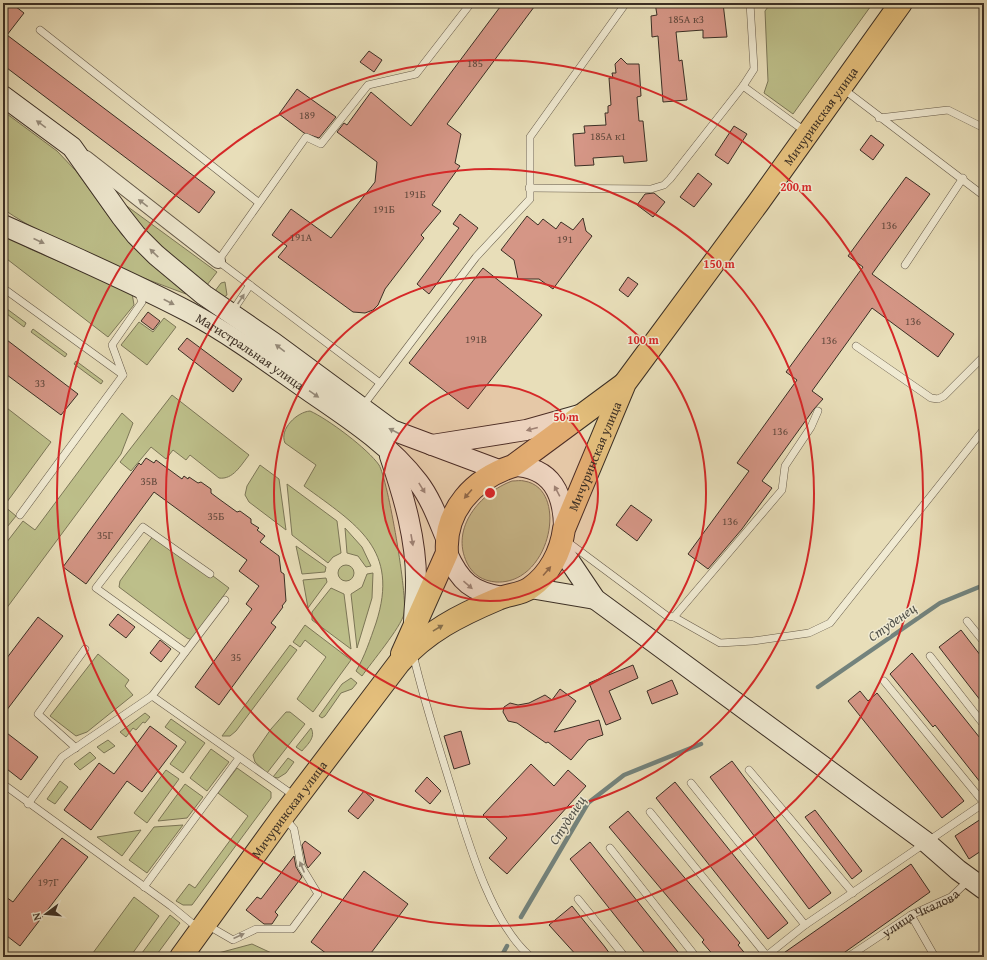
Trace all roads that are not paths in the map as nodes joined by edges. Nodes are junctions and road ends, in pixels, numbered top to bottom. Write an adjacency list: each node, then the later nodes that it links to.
1 (471, 3): 16 (lane)
2 (626, 3): 14 (lane)
3 (750, 3): 6 (lane)
4 (901, 3): 7 (main road, Мичуринская улица)
5 (40, 30): 16 (lane)
6 (742, 86): 11 (lane); 14 (lane)
7 (840, 87): 9 (lane); 11 (main road, Мичуринская улица)
8 (3, 96): 12 (main road, one-way to 8)
9 (879, 118): 10 (lane); 13 (lane)
10 (984, 128)
11 (808, 133): 28 (main road, Мичуринская улица)
12 (72, 147): 18 (street, one-way to 12); 23 (main road, one-way to 12)
13 (963, 178): 15 (lane); 19 (lane)
14 (529, 188): 27 (lane)
15 (984, 196)
16 (258, 202): 18 (lane)
17 (3, 224): 20 (main road, Магистральная улица, one-way to 20)
18 (218, 261): 21 (lane)
19 (905, 265)
20 (135, 284): 26 (lane); 29 (main road, Магистральная улица, one-way to 29)
21 (250, 285): 23 (lane, one-way to 21); 27 (lane)
22 (3, 288): 26 (lane)
23 (231, 314): 29 (main road, one-way to 23)
24 (856, 346): 25 (lane)
25 (984, 356)
26 (123, 375): 36 (lane)
27 (380, 383): 29 (lane)
28 (625, 383): 31 (main road, Мичуринская улица); 37 (main road, Мичуринская улица)
29 (355, 411): 33 (main road, Магистральная улица, one-way to 29); 34 (main road, Магистральная улица)
30 (818, 412): 44 (lane)
31 (583, 414): 33 (main road, one-way to 33); 35 (main road, Мичуринская улица)
32 (984, 429): 44 (lane)
33 (430, 446): 35 (main road, Магистральная улица)
34 (388, 448): 38 (main road, Магистральная улица, one-way to 38); 47 (main road, one-way to 47)
35 (506, 468): 37 (main road, one-way to 35); 38 (main road, one-way to 38)
36 (20, 515)
37 (562, 538): 40 (main road, one-way to 37); 42 (main road); 44 (lane)
38 (447, 546): 41 (main road, one-way to 41); 47 (main road, Мичуринская улица)
39 (210, 574): 49 (lane)
40 (530, 588): 41 (main road); 42 (main road)
41 (503, 597): 47 (main road, Мичуринская улица, one-way to 41)
42 (595, 599): 64 (main road)
43 (225, 600): 49 (lane)
44 (674, 617)
45 (967, 621): 46 (lane)
46 (984, 642)
47 (408, 646): 59 (main road, Мичуринская улица); 75 (lane)
48 (84, 649): 54 (lane)
49 (186, 652): 52 (lane)
50 (930, 656): 53 (lane)
51 (884, 681): 60 (lane)
52 (152, 696): 54 (lane); 55 (lane)
53 (984, 725)
54 (76, 748): 61 (lane)
55 (239, 758): 59 (lane); 67 (lane)
56 (749, 770): 68 (lane)
57 (691, 783): 71 (lane)
58 (3, 784): 61 (lane)
59 (297, 799): 63 (main road, Мичуринская улица)
60 (984, 803): 64 (lane)
61 (28, 804): 67 (lane)
62 (650, 812): 73 (lane)
63 (283, 816): 72 (main road, Мичуринская улица); 72 (lane, one-way to 63)
64 (926, 842): 66 (main road); 68 (lane)
65 (610, 848): 77 (lane)
66 (978, 882): 70 (lane, улица Чкалова)
67 (144, 887): 72 (lane)
68 (853, 894): 71 (lane)
69 (578, 899): 76 (lane)
70 (911, 915): 78 (lane, улица Чкалова); 79 (lane)
71 (805, 925): 73 (lane)
72 (203, 927): 74 (main road, Мичуринская улица)
73 (766, 956)
74 (181, 957)
75 (531, 957)
76 (625, 957)
77 (696, 957)
78 (848, 957)
79 (935, 957)

